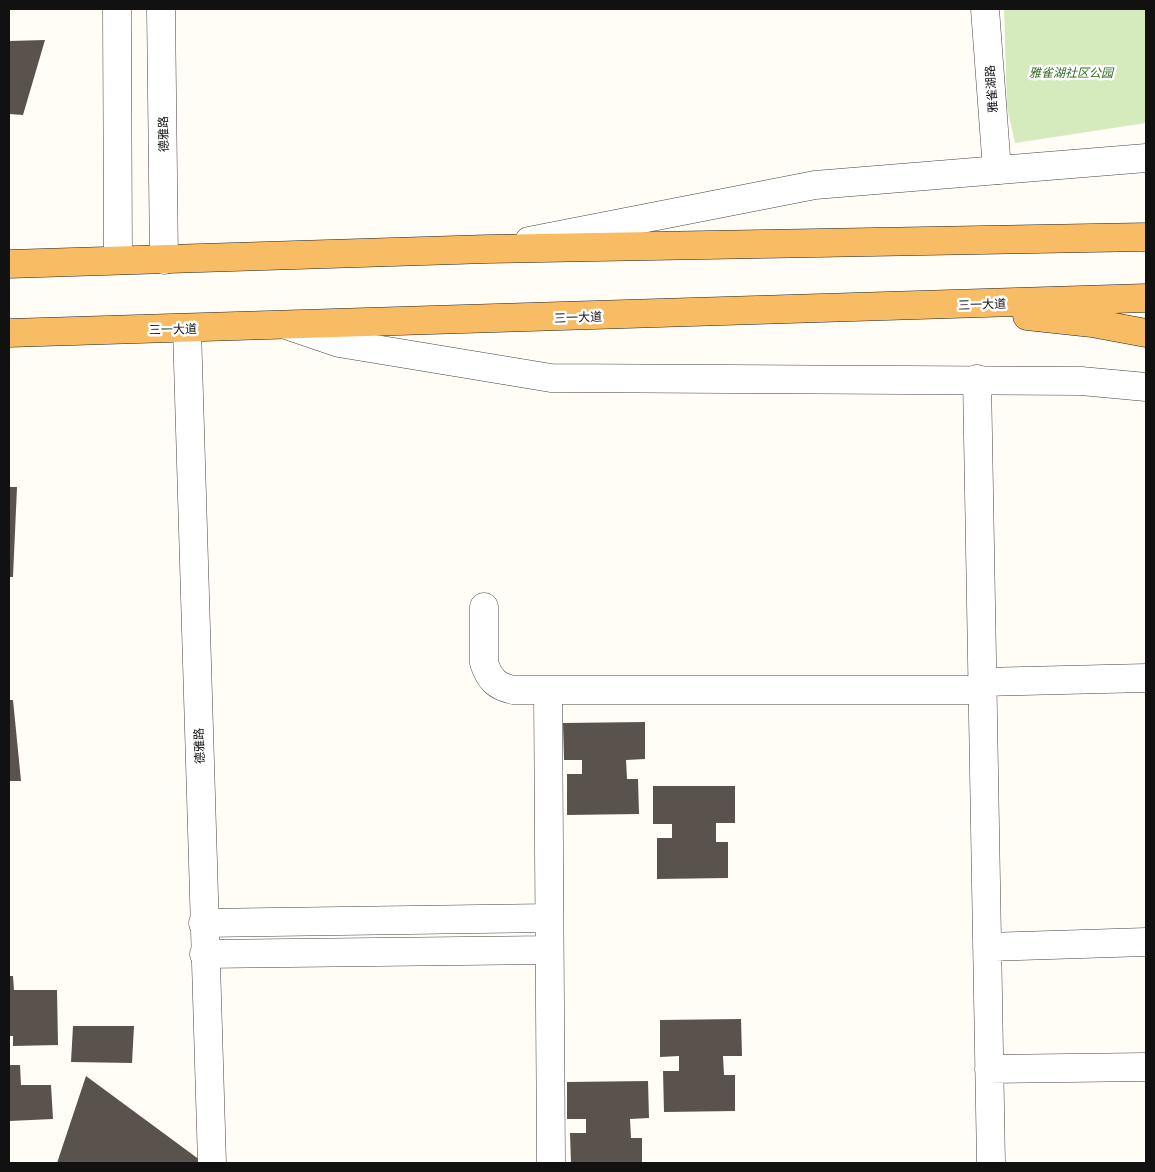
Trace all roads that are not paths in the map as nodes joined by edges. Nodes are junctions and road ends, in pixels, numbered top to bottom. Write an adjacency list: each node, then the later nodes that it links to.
1 (117, 9): 10 (street)
2 (161, 9): 11 (street, 德雅路)
3 (985, 9): 5 (street, 雅雀湖路)
4 (1146, 158): 5 (street)
5 (998, 170): 9 (street)
6 (1146, 228): 8 (highway)
7 (1146, 237): 8 (highway)
8 (875, 243): 9 (highway)
9 (488, 249): 11 (highway)
10 (118, 260): 11 (highway); 12 (highway)
11 (164, 260)
12 (9, 264)
13 (1146, 298): 14 (highway, 三一大道)
14 (926, 306): 15 (highway, 三一大道); 18 (highway)
15 (289, 326): 16 (highway, 三一大道); 19 (street)
16 (197, 329): 17 (highway, 三一大道); 26 (street, 德雅路)
17 (9, 333)
18 (1146, 333)
19 (977, 380): 20 (street); 23 (street)
20 (1146, 387)
21 (484, 607): 24 (street)
22 (1146, 678): 23 (street)
23 (982, 686): 24 (street); 28 (street)
24 (548, 690): 25 (street)
25 (548, 918): 26 (street); 29 (street)
26 (210, 923): 30 (street, 德雅路)
27 (1146, 942): 28 (street)
28 (987, 947): 32 (street)
29 (548, 950): 30 (street); 35 (street)
30 (211, 954): 33 (street, 德雅路); 34 (street, 德雅路)
31 (1146, 1067): 32 (street)
32 (989, 1069): 36 (street)
33 (212, 1163)
34 (226, 1163)
35 (551, 1163)
36 (990, 1163)

